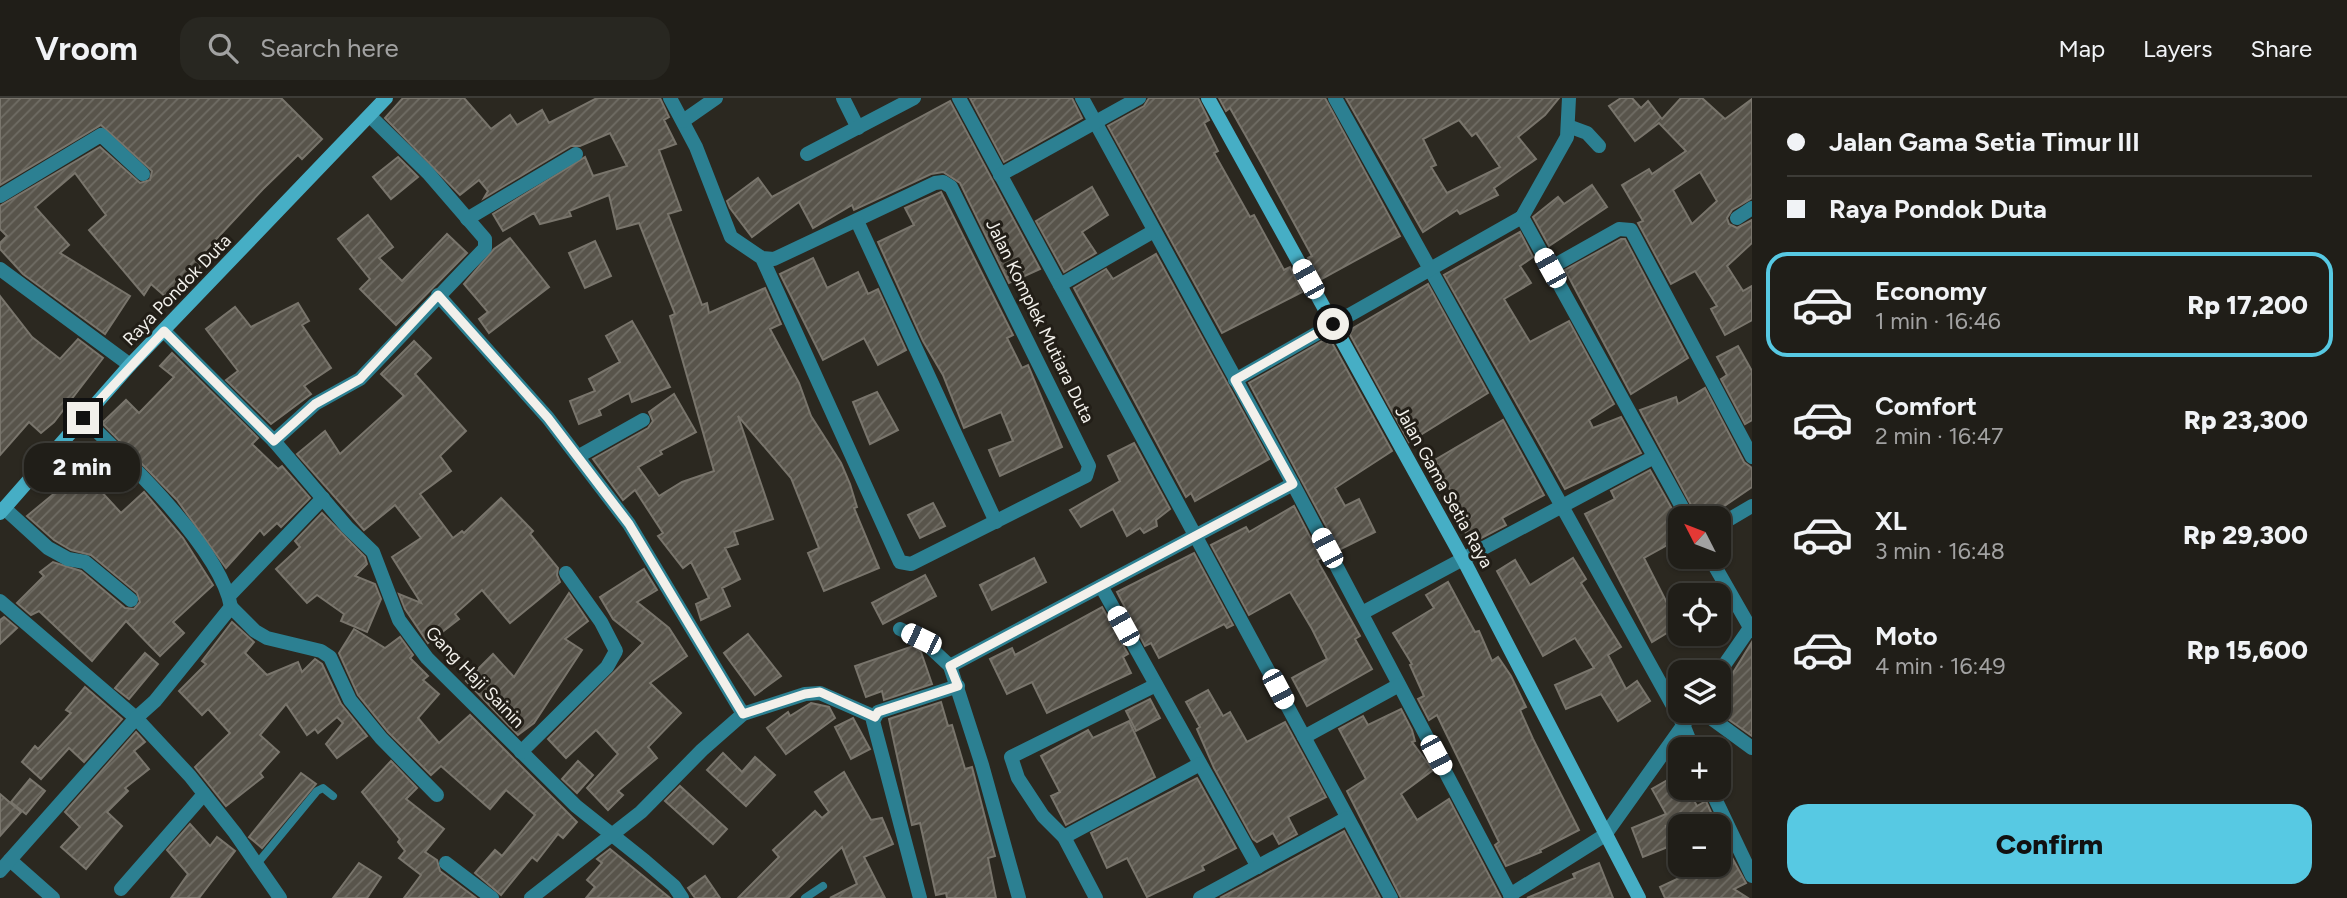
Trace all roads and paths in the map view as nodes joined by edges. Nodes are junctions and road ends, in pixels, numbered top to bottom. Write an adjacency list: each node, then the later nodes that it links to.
1 (386, 98): 12 (street, Raya Pondok Duta)
2 (670, 98): 13 (street, Jalan Komplek Mutiara Duta)
3 (716, 98): 13 (street)
4 (844, 98): 16 (street)
5 (914, 98): 16 (street)
6 (959, 98): 21 (street)
7 (1082, 98): 14 (street)
8 (1139, 98): 14 (street)
9 (1208, 98): 35 (street, Jalan Gama Setia Raya)
10 (1335, 98): 32 (street)
11 (1569, 98): 15 (street)
12 (370, 116): 26 (street); 36 (street, Raya Pondok Duta)
13 (683, 121): 29 (street, Jalan Komplek Mutiara Duta)
14 (1095, 122): 21 (street); 28 (street)
15 (1568, 126): 17 (street); 24 (street)
16 (858, 128): 19 (street)
17 (1599, 146)
18 (576, 154): 26 (street)
19 (807, 154)
20 (143, 174): 22 (street)
21 (1000, 174): 33 (street)
22 (0, 196)
23 (1752, 208): 25 (street)
24 (1522, 218): 30 (street); 32 (street)
25 (1737, 218)
26 (467, 219): 34 (street)
27 (857, 221): 29 (street, Jalan Komplek Mutiara Duta); 52 (street); 52 (street, Jalan Komplek Mutiara Duta)
28 (1154, 231): 33 (street); 38 (street)
29 (750, 252): 52 (street, Jalan Komplek Mutiara Duta)
30 (1550, 268): 43 (street); 44 (street)
31 (0, 269): 37 (street)
32 (1430, 269): 35 (street); 49 (street)
33 (1060, 285): 53 (street)
34 (438, 295): 41 (street); 42 (street)
35 (1333, 324): 38 (street); 54 (street, Jalan Gama Setia Raya)
36 (164, 331): 37 (street, Raya Pondok Duta); 41 (street, Gang Haji Sainin)
37 (130, 365): 39 (street, Raya Pondok Duta)
38 (1235, 380): 45 (street)
39 (83, 418): 50 (street, Raya Pondok Duta); 60 (street)
40 (643, 419): 42 (street)
41 (274, 441): 46 (street, Gang Haji Sainin)
42 (579, 456): 69 (street)
43 (1654, 457): 47 (street); 49 (street)
44 (1752, 457)
45 (1293, 484): 53 (street); 61 (street)
46 (323, 498): 60 (street); 77 (street, Gang Haji Sainin)
47 (1681, 506)
48 (1752, 506): 51 (street)
49 (1562, 507): 54 (street); 73 (street)
50 (2, 510): 58 (street)
51 (1731, 518)
52 (996, 522)
53 (1195, 536): 57 (street); 74 (street)
54 (1463, 559): 61 (street); 85 (street, Jalan Gama Setia Raya)
55 (1717, 569): 62 (street)
56 (566, 573): 77 (street)
57 (1101, 586): 65 (street); 66 (street)
58 (131, 600)
59 (0, 601): 71 (street)
60 (230, 601): 71 (street); 80 (street)
61 (1362, 613): 67 (street)
62 (1751, 628): 64 (street)
63 (900, 629): 65 (street)
64 (1728, 660)
65 (950, 666): 68 (street)
66 (1156, 685): 78 (street); 86 (street)
67 (1399, 685): 74 (street); 94 (street)
68 (958, 686): 70 (street); 102 (street)
69 (743, 714): 70 (street); 84 (street)
70 (875, 717): 101 (street)
71 (136, 718): 79 (street); 89 (street)
72 (1718, 723): 76 (street)
73 (1683, 724): 75 (street); 85 (street)
74 (1304, 737): 83 (street)
75 (1688, 737)
76 (1752, 748)
77 (521, 752): 84 (street, Gang Haji Sainin)
78 (1200, 764): 86 (street); 90 (street)
79 (204, 794): 88 (street); 93 (street)
80 (437, 795)
81 (332, 796): 88 (lane)
82 (1716, 800): 91 (street)
83 (1347, 818): 90 (street); 105 (street)
84 (612, 835): 98 (street); 99 (street, Gang Haji Sainin)
85 (1605, 835): 94 (street); 106 (street, Jalan Gama Setia Raya)
86 (1063, 837): 103 (street)
87 (446, 863): 97 (street)
88 (256, 865): 96 (street)
89 (5, 866): 95 (street)
90 (1258, 867): 104 (street)
91 (1752, 876)
92 (823, 886): 100 (lane)
93 (121, 889)
94 (1511, 896)
95 (53, 898)
96 (280, 898)
97 (492, 898)
98 (531, 898)
99 (682, 898)
100 (806, 898)
101 (920, 898)
102 (1019, 898)
103 (1096, 898)
104 (1200, 898)
105 (1391, 898)
106 (1639, 898)

